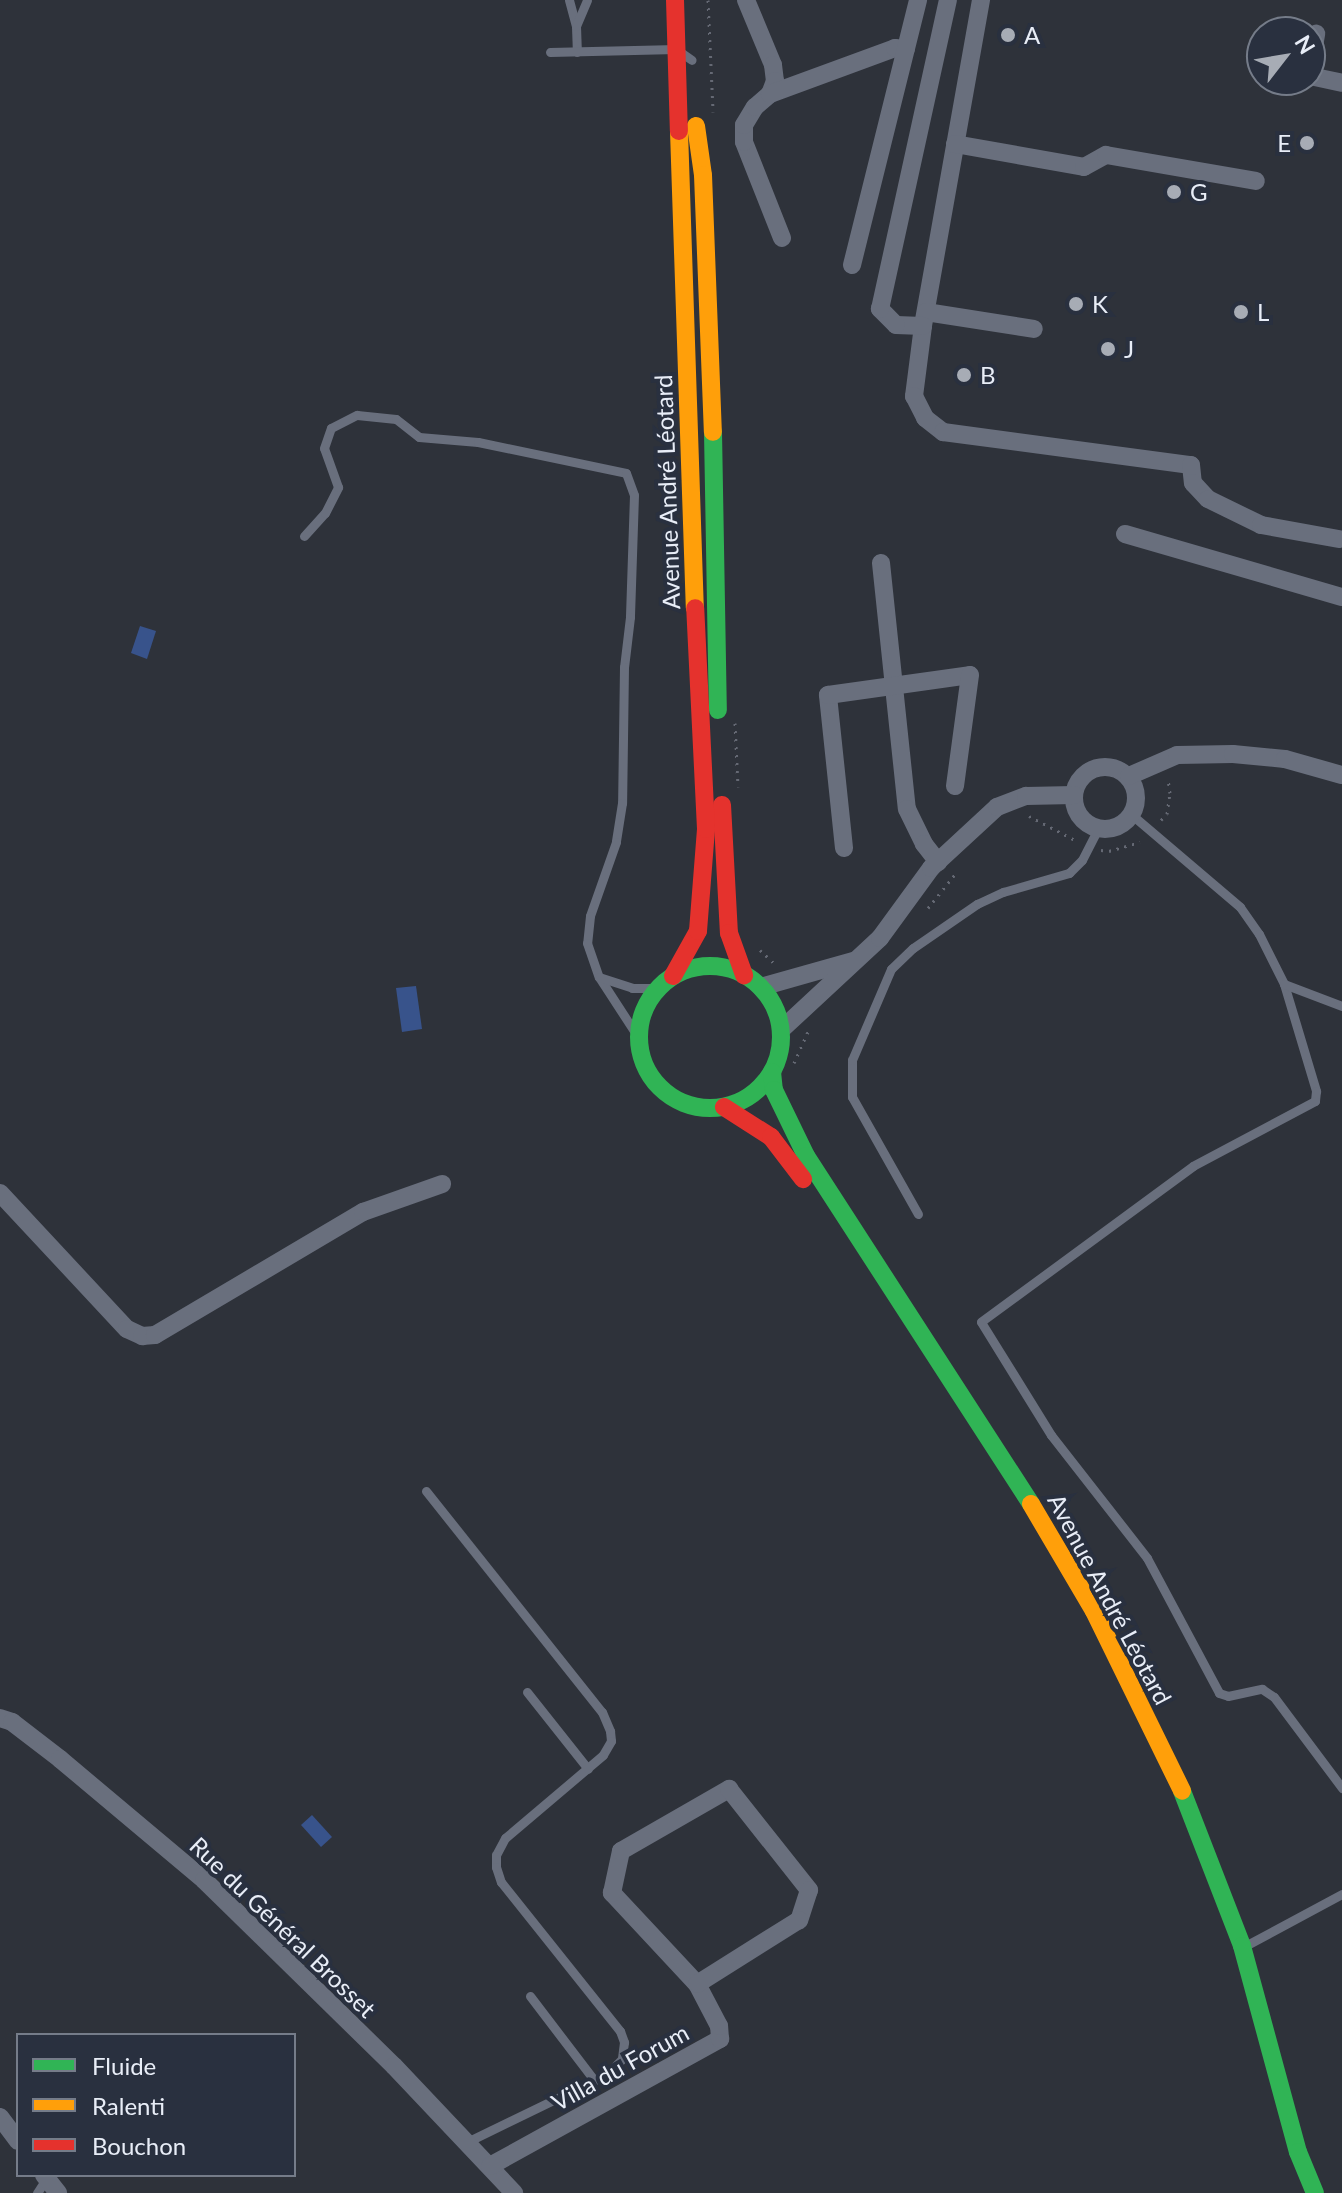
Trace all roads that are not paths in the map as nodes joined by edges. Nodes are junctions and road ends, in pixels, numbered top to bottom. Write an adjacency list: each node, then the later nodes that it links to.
1 (569, 0): 9 (lane)
2 (587, 0): 9 (lane)
3 (675, 0): 10 (main road, Avenue André Léotard)
4 (691, 0): 14 (main road, Avenue André Léotard)
5 (746, 0): 15 (street)
6 (918, 0): 11 (street)
7 (948, 0): 20 (street)
8 (981, 0): 16 (street)
9 (576, 26): 13 (lane)
10 (676, 49): 13 (lane); 14 (lane); 38 (main road, Avenue André Léotard)
11 (906, 49): 15 (street); 19 (street)
12 (550, 52): 13 (lane)
13 (577, 52)
14 (692, 60): 37 (main road, Avenue André Léotard)
15 (770, 94): 18 (street)
16 (955, 144): 17 (street); 20 (street)
17 (1256, 181)
18 (782, 238)
19 (852, 265)
20 (924, 319): 21 (street); 24 (street)
21 (1034, 329)
22 (1125, 534): 26 (street)
23 (304, 536): 39 (lane)
24 (1339, 539)
25 (881, 563): 27 (street)
26 (1342, 597)
27 (894, 685): 30 (street); 34 (street); 35 (street)
28 (1342, 775): 29 (street)
29 (1129, 776): 31 (street); 32 (street)
30 (955, 786)
31 (1074, 795): 33 (street); 35 (street)
32 (1132, 815): 33 (street); 40 (lane)
33 (1098, 828): 50 (lane)
34 (844, 848)
35 (938, 862): 36 (street)
36 (860, 959): 41 (street); 44 (street)
37 (744, 975): 38 (main road); 41 (main road)
38 (673, 976): 42 (main road)
39 (599, 977): 42 (lane); 45 (lane)
40 (1284, 984): 43 (lane); 55 (lane)
41 (761, 987): 44 (main road)
42 (658, 988): 45 (main road)
43 (1342, 1006)
44 (781, 1030): 46 (main road)
45 (638, 1037): 47 (main road)
46 (772, 1072): 47 (main road); 57 (main road, Avenue André Léotard)
47 (724, 1107): 66 (main road, Avenue André Léotard)
48 (442, 1184): 49 (street)
49 (0, 1193)
50 (918, 1214)
51 (426, 1491): 54 (lane)
52 (527, 1692): 54 (lane)
53 (0, 1718): 63 (street, Rue du Général Brosset)
54 (588, 1769): 60 (lane)
55 (1342, 1788)
56 (1342, 1894): 57 (lane)
57 (1242, 1946): 67 (main road, Avenue André Léotard)
58 (697, 1984): 58 (street, Villa du Forum); 64 (street, Villa du Forum)
59 (530, 1996): 60 (lane)
60 (594, 2080): 63 (lane)
61 (0, 2117): 62 (street)
62 (16, 2138)
63 (467, 2142): 64 (street, Rue du Général Brosset)
64 (490, 2166): 65 (street, Rue du Général Brosset)
65 (514, 2193)
66 (1296, 2193)
67 (1315, 2193)

